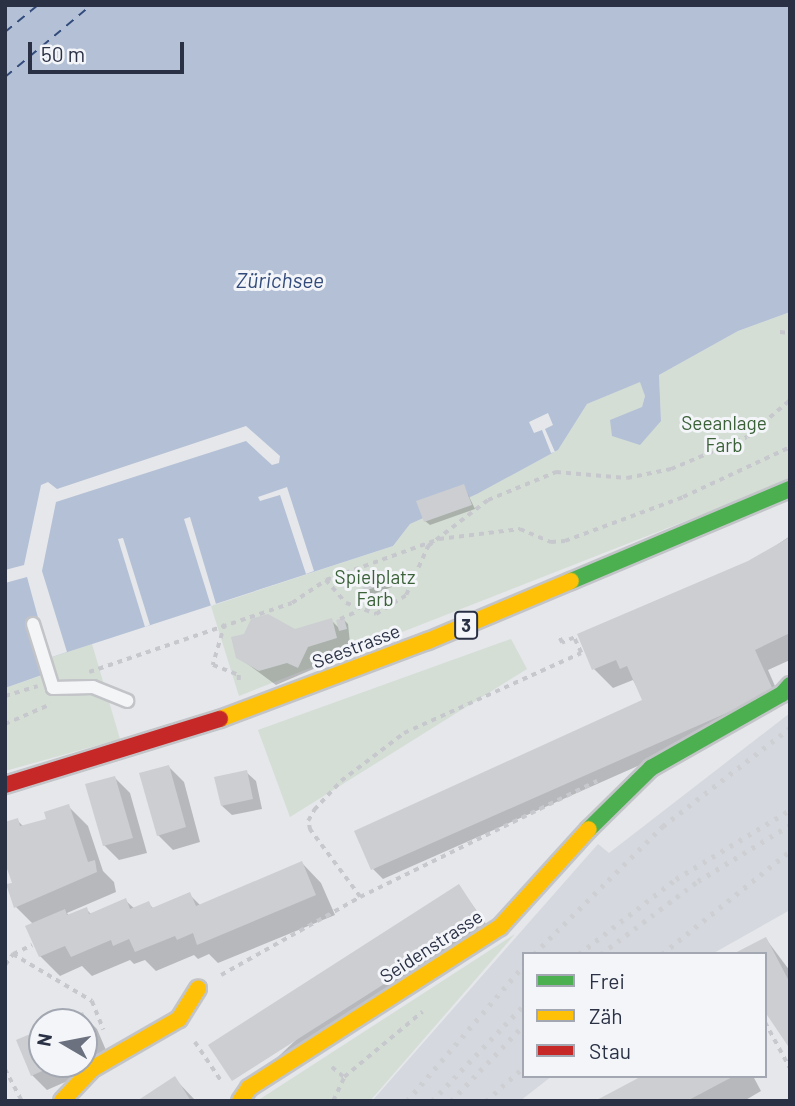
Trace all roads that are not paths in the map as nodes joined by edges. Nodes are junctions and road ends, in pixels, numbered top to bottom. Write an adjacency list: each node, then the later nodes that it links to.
1 (790, 489): 5 (street, Seestrasse / 3)
2 (33, 624): 4 (lane)
3 (790, 685): 8 (street, Seidenstrasse)
4 (127, 701)
5 (5, 785)
6 (198, 988): 7 (street)
7 (62, 1101)
8 (240, 1101)

